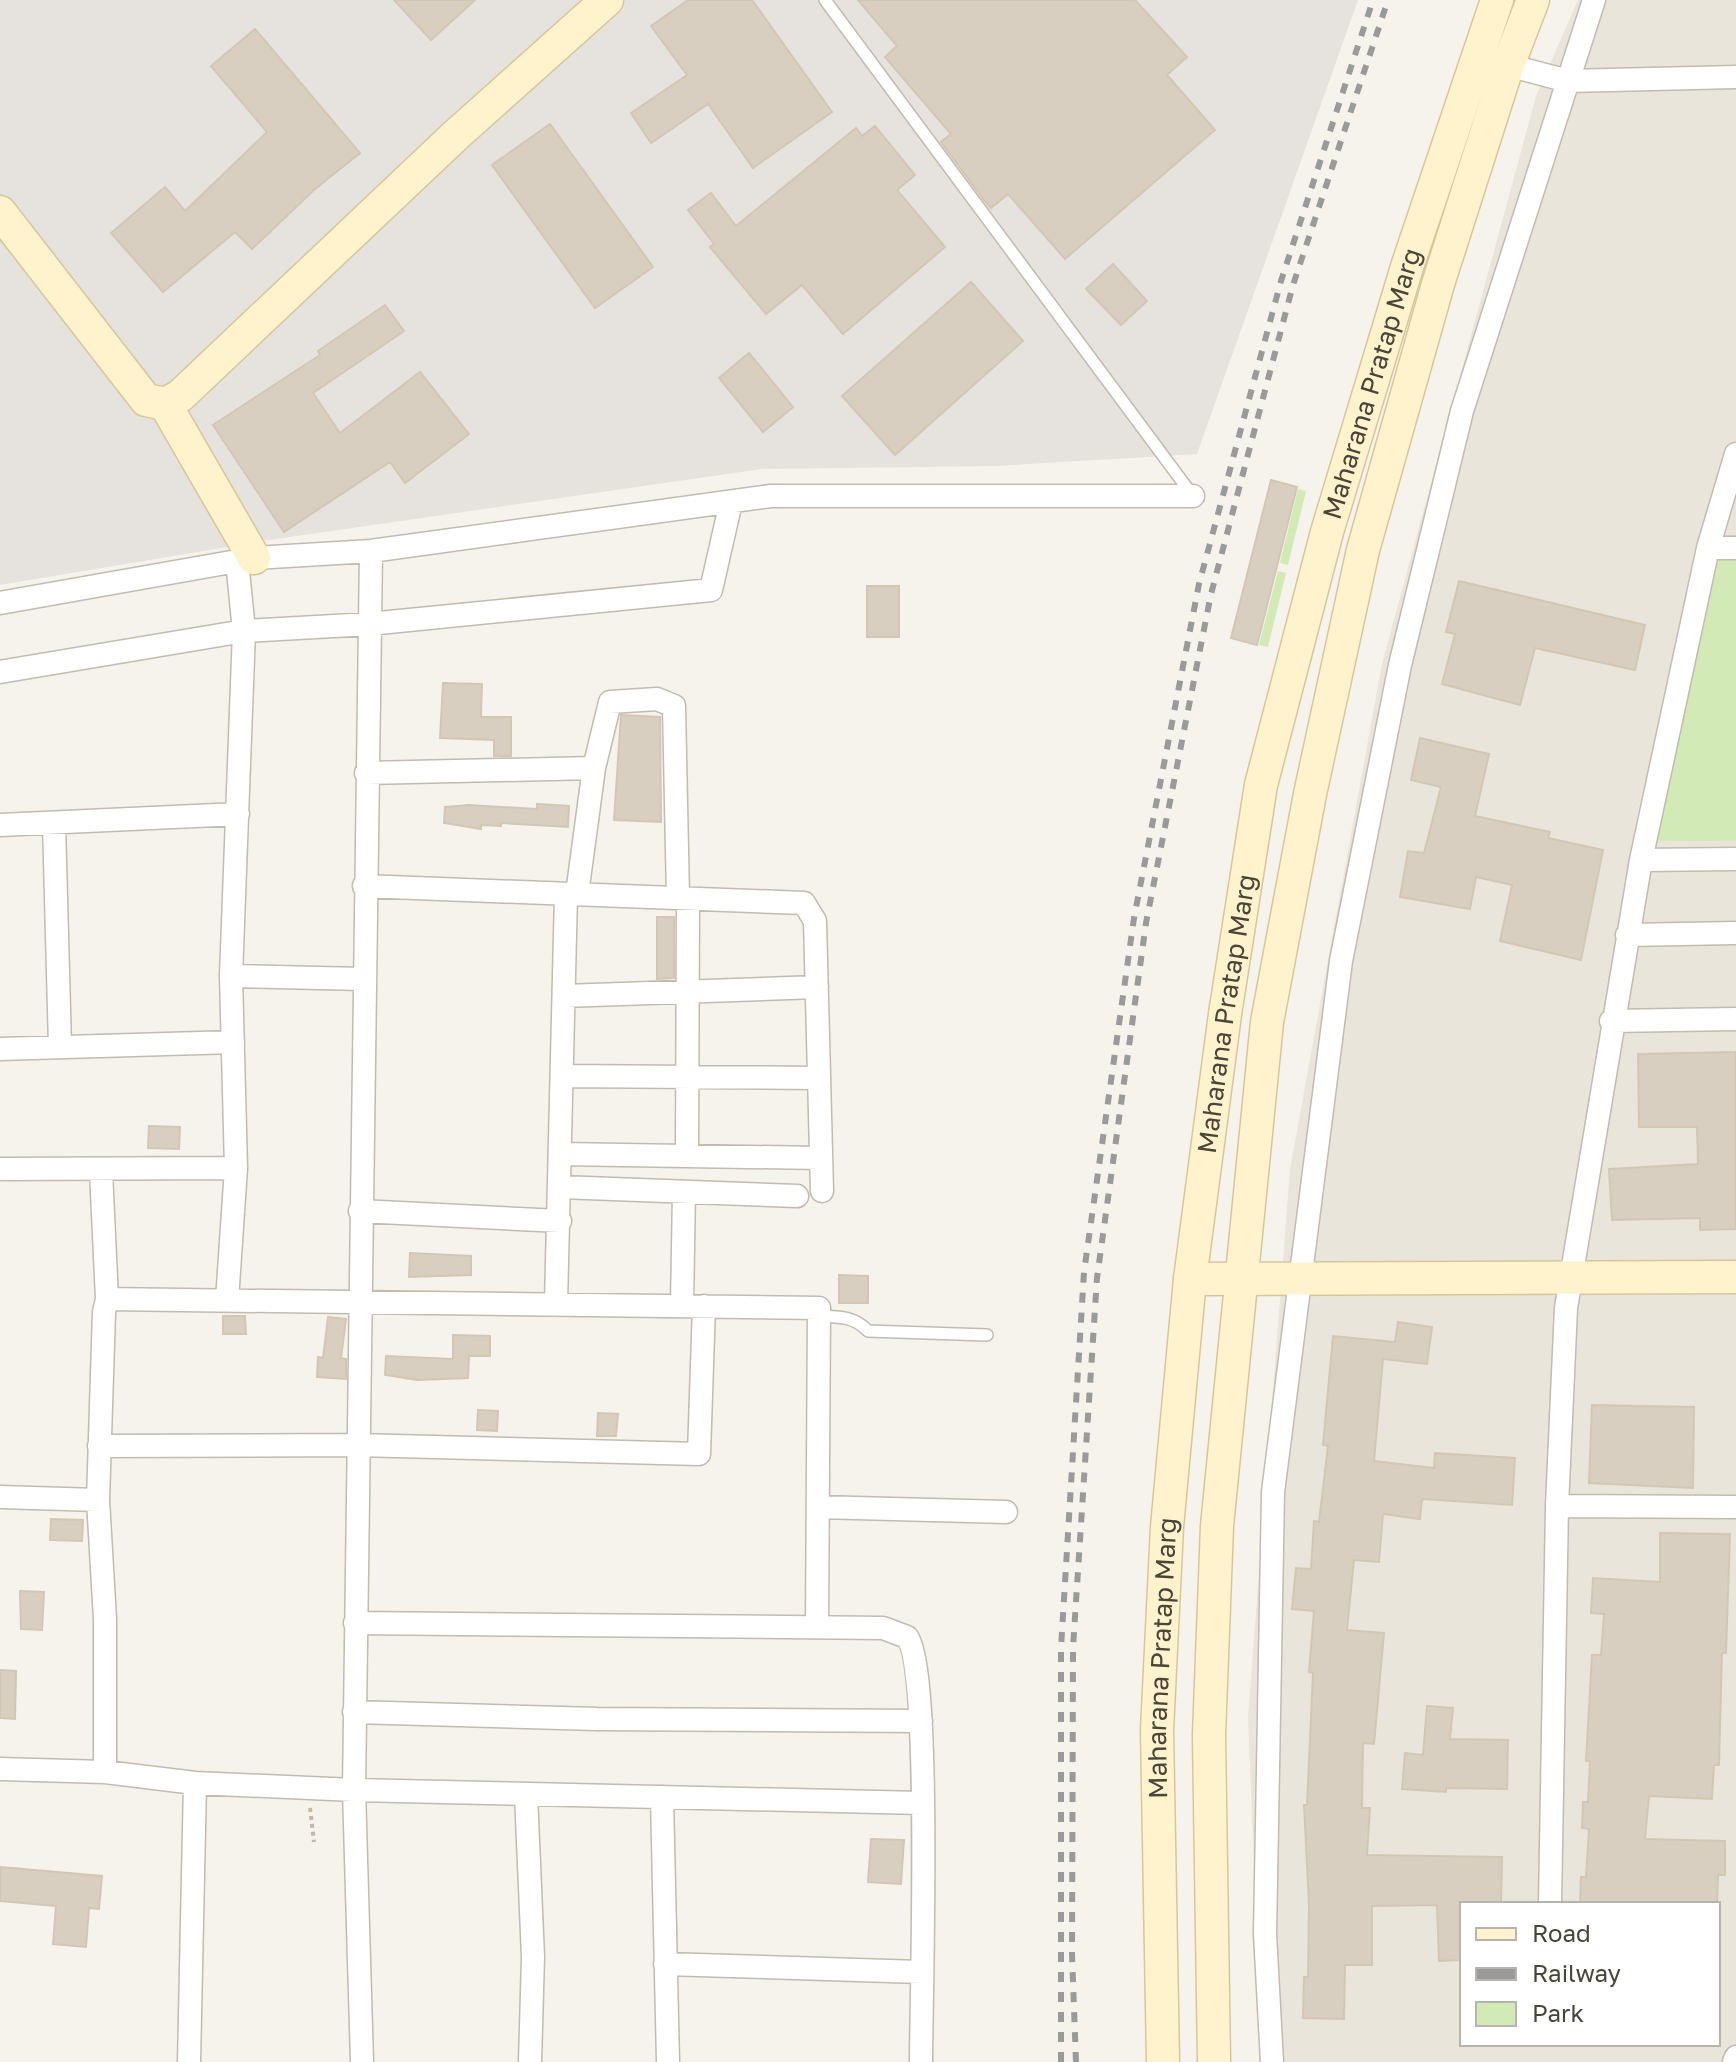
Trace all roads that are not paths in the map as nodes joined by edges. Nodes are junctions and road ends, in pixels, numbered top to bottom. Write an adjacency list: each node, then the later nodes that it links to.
1 (607, 0): 10 (main road)
2 (825, 0): 12 (lane)
3 (1497, 0): 6 (main road, Maharana Pratap Marg)
4 (1533, 0): 6 (main road, Maharana Pratap Marg)
5 (1594, 0): 8 (street)
6 (1493, 61): 8 (street); 60 (main road, Maharana Pratap Marg); 62 (main road, Maharana Pratap Marg)
7 (1736, 77): 8 (street)
8 (1568, 81): 63 (street)
9 (0, 212): 10 (main road)
10 (165, 404): 17 (main road)
11 (1736, 454): 14 (street)
12 (1193, 496): 13 (street)
13 (731, 502): 16 (street); 19 (street)
14 (1708, 548): 15 (street); 28 (street)
15 (1736, 548)
16 (371, 551): 17 (street); 19 (street)
17 (246, 560): 18 (street); 20 (street)
18 (0, 603)
19 (369, 624): 20 (street); 23 (street)
20 (244, 631): 21 (street); 24 (street)
21 (0, 672)
22 (594, 768): 23 (street); 30 (street); 31 (street)
23 (366, 773): 29 (street)
24 (238, 814): 25 (street); 34 (street)
25 (54, 823): 26 (street); 42 (street)
26 (0, 825)
27 (1736, 859): 28 (street)
28 (1641, 860): 33 (street)
29 (364, 886): 30 (street); 35 (street)
30 (571, 894): 31 (street); 38 (street)
31 (683, 898): 36 (street); 37 (street)
32 (1736, 933): 33 (street)
33 (1627, 935): 40 (street)
34 (231, 976): 35 (street); 41 (street)
35 (363, 979): 57 (street)
36 (817, 987): 37 (street); 46 (street)
37 (688, 992): 38 (street); 45 (street)
38 (564, 996): 44 (street)
39 (1736, 1019): 40 (street)
40 (1611, 1021): 61 (street)
41 (233, 1042): 42 (street); 50 (street)
42 (60, 1047): 43 (street)
43 (0, 1049)
44 (562, 1076): 45 (street); 47 (street)
45 (688, 1077): 46 (street); 48 (street)
46 (818, 1078): 49 (street)
47 (561, 1154): 48 (street); 53 (street)
48 (687, 1156): 49 (street)
49 (820, 1158): 54 (street)
50 (236, 1168): 52 (street); 65 (street)
51 (0, 1169): 52 (street)
52 (101, 1171): 64 (street)
53 (560, 1187): 55 (street); 58 (street)
54 (822, 1191)
55 (684, 1192): 56 (street); 68 (street)
56 (797, 1196)
57 (360, 1211): 58 (street); 66 (street)
58 (560, 1221): 67 (street)
59 (1736, 1277): 61 (main road)
60 (1190, 1279): 62 (main road); 98 (main road, Maharana Pratap Marg)
61 (1571, 1279): 63 (main road); 75 (street)
62 (1240, 1280): 63 (main road); 99 (main road, Maharana Pratap Marg)
63 (1302, 1280): 100 (street)
64 (107, 1299): 65 (street); 72 (street)
65 (227, 1300): 66 (street)
66 (359, 1300): 67 (street); 71 (street)
67 (556, 1303): 68 (street)
68 (693, 1306): 69 (street); 71 (street)
69 (819, 1316): 70 (lane); 76 (street)
70 (987, 1335)
71 (357, 1445): 72 (street); 79 (street)
72 (99, 1446): 74 (street)
73 (0, 1497): 74 (street)
74 (98, 1500): 84 (street)
75 (1557, 1506): 77 (street); 90 (street)
76 (818, 1507): 78 (street); 80 (street)
77 (1736, 1507)
78 (1006, 1512)
79 (355, 1623): 80 (street); 81 (street)
80 (817, 1627): 82 (street)
81 (354, 1712): 82 (street); 86 (street)
82 (921, 1721): 89 (street)
83 (0, 1769): 84 (street)
84 (105, 1772): 85 (street)
85 (195, 1783): 86 (street); 93 (street)
86 (354, 1790): 87 (street); 94 (street)
87 (526, 1794): 88 (street); 95 (street)
88 (662, 1797): 89 (street); 91 (street)
89 (921, 1803): 92 (street)
90 (1550, 1902)
91 (665, 1964): 92 (street); 96 (street)
92 (921, 1972): 97 (street)
93 (189, 2062)
94 (362, 2062)
95 (530, 2062)
96 (668, 2062)
97 (921, 2062)
98 (1163, 2062)
99 (1214, 2062)
100 (1272, 2062)

